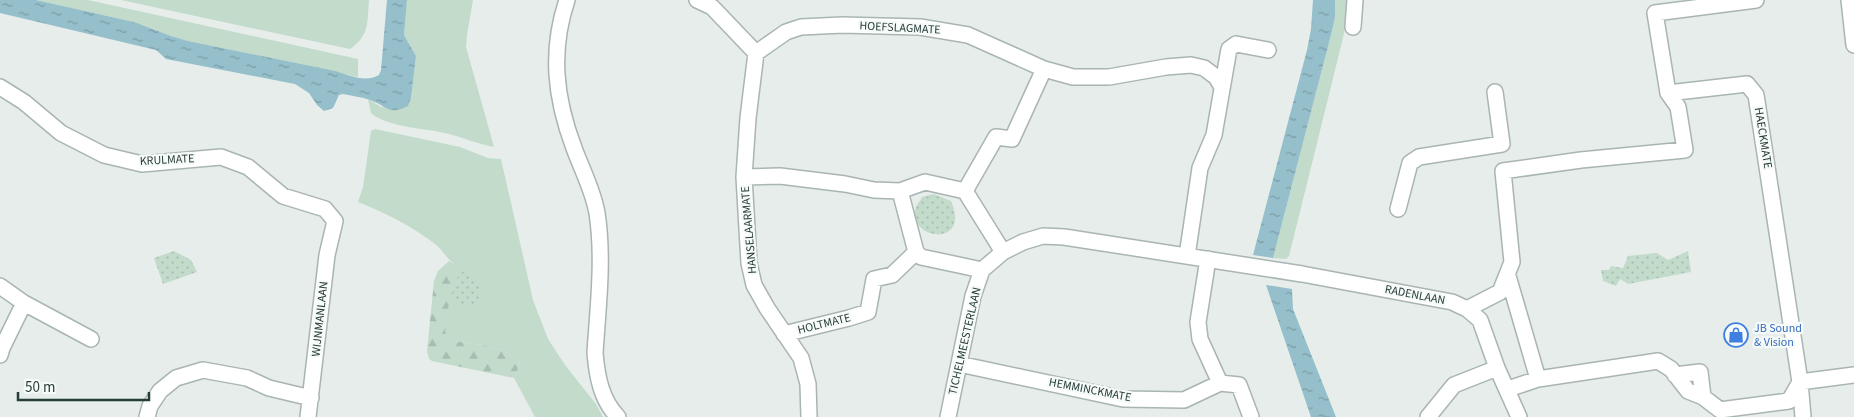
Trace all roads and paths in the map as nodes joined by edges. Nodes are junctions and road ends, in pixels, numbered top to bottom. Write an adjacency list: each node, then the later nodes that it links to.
1 (567, 0): 46 (street)
2 (697, 0): 9 (street)
3 (1355, 0): 6 (street)
4 (1756, 0): 14 (street)
5 (1849, 0): 7 (street)
6 (1353, 28)
7 (1854, 45)
8 (1268, 50): 12 (street)
9 (756, 53): 10 (street, HOEFSLAGMATE); 17 (street)
10 (1044, 69): 12 (street, HOEFSLAGMATE); 19 (street)
11 (0, 87): 21 (street, KRULMATE)
12 (1222, 87): 24 (street)
13 (1495, 92): 15 (street)
14 (1668, 92): 16 (street); 40 (street, HAECKMATE)
15 (1502, 144): 16 (street); 20 (street)
16 (1504, 171): 27 (street)
17 (744, 177): 18 (street, HANSELAARMATE); 31 (street, HANSELAARMATE)
18 (900, 191): 19 (street); 23 (street)
19 (965, 191): 22 (street)
20 (1398, 209)
21 (335, 221): 43 (street, WIJNMANLAAN)
22 (1003, 252): 24 (street, TICHELMEESTERLAAN); 26 (street, TICHELMEESTERLAAN)
23 (919, 254): 26 (street); 31 (street, HOLTMATE)
24 (1187, 256): 25 (street)
25 (1208, 259): 30 (street, RADENLAAN); 39 (street)
26 (982, 270): 34 (street, TICHELMEESTERLAAN)
27 (1508, 276): 30 (street); 38 (street)
28 (0, 286): 29 (street)
29 (24, 302): 32 (street); 33 (street)
30 (1467, 309): 35 (street, RADENLAAN)
31 (784, 334): 47 (street, HANSELAARMATE)
32 (92, 339)
33 (1, 350)
34 (959, 364): 39 (street, HEMMINCKMATE); 48 (street, TICHELMEESTERLAAN)
35 (1497, 368): 41 (street, RADENLAAN); 50 (street)
36 (1675, 375): 38 (street); 42 (street); 42 (street)
37 (1854, 375): 40 (street)
38 (1538, 379): 41 (street)
39 (1220, 382): 49 (street)
40 (1800, 382): 42 (street); 52 (street, HAECKMATE)
41 (1508, 389): 51 (street, RADENLAAN)
42 (1704, 396)
43 (311, 398): 44 (street); 45 (street, WIJNMANLAAN)
44 (147, 417)
45 (308, 417)
46 (618, 417)
47 (809, 417)
48 (948, 417)
49 (1251, 417)
50 (1428, 417)
51 (1519, 417)
52 (1804, 417)

